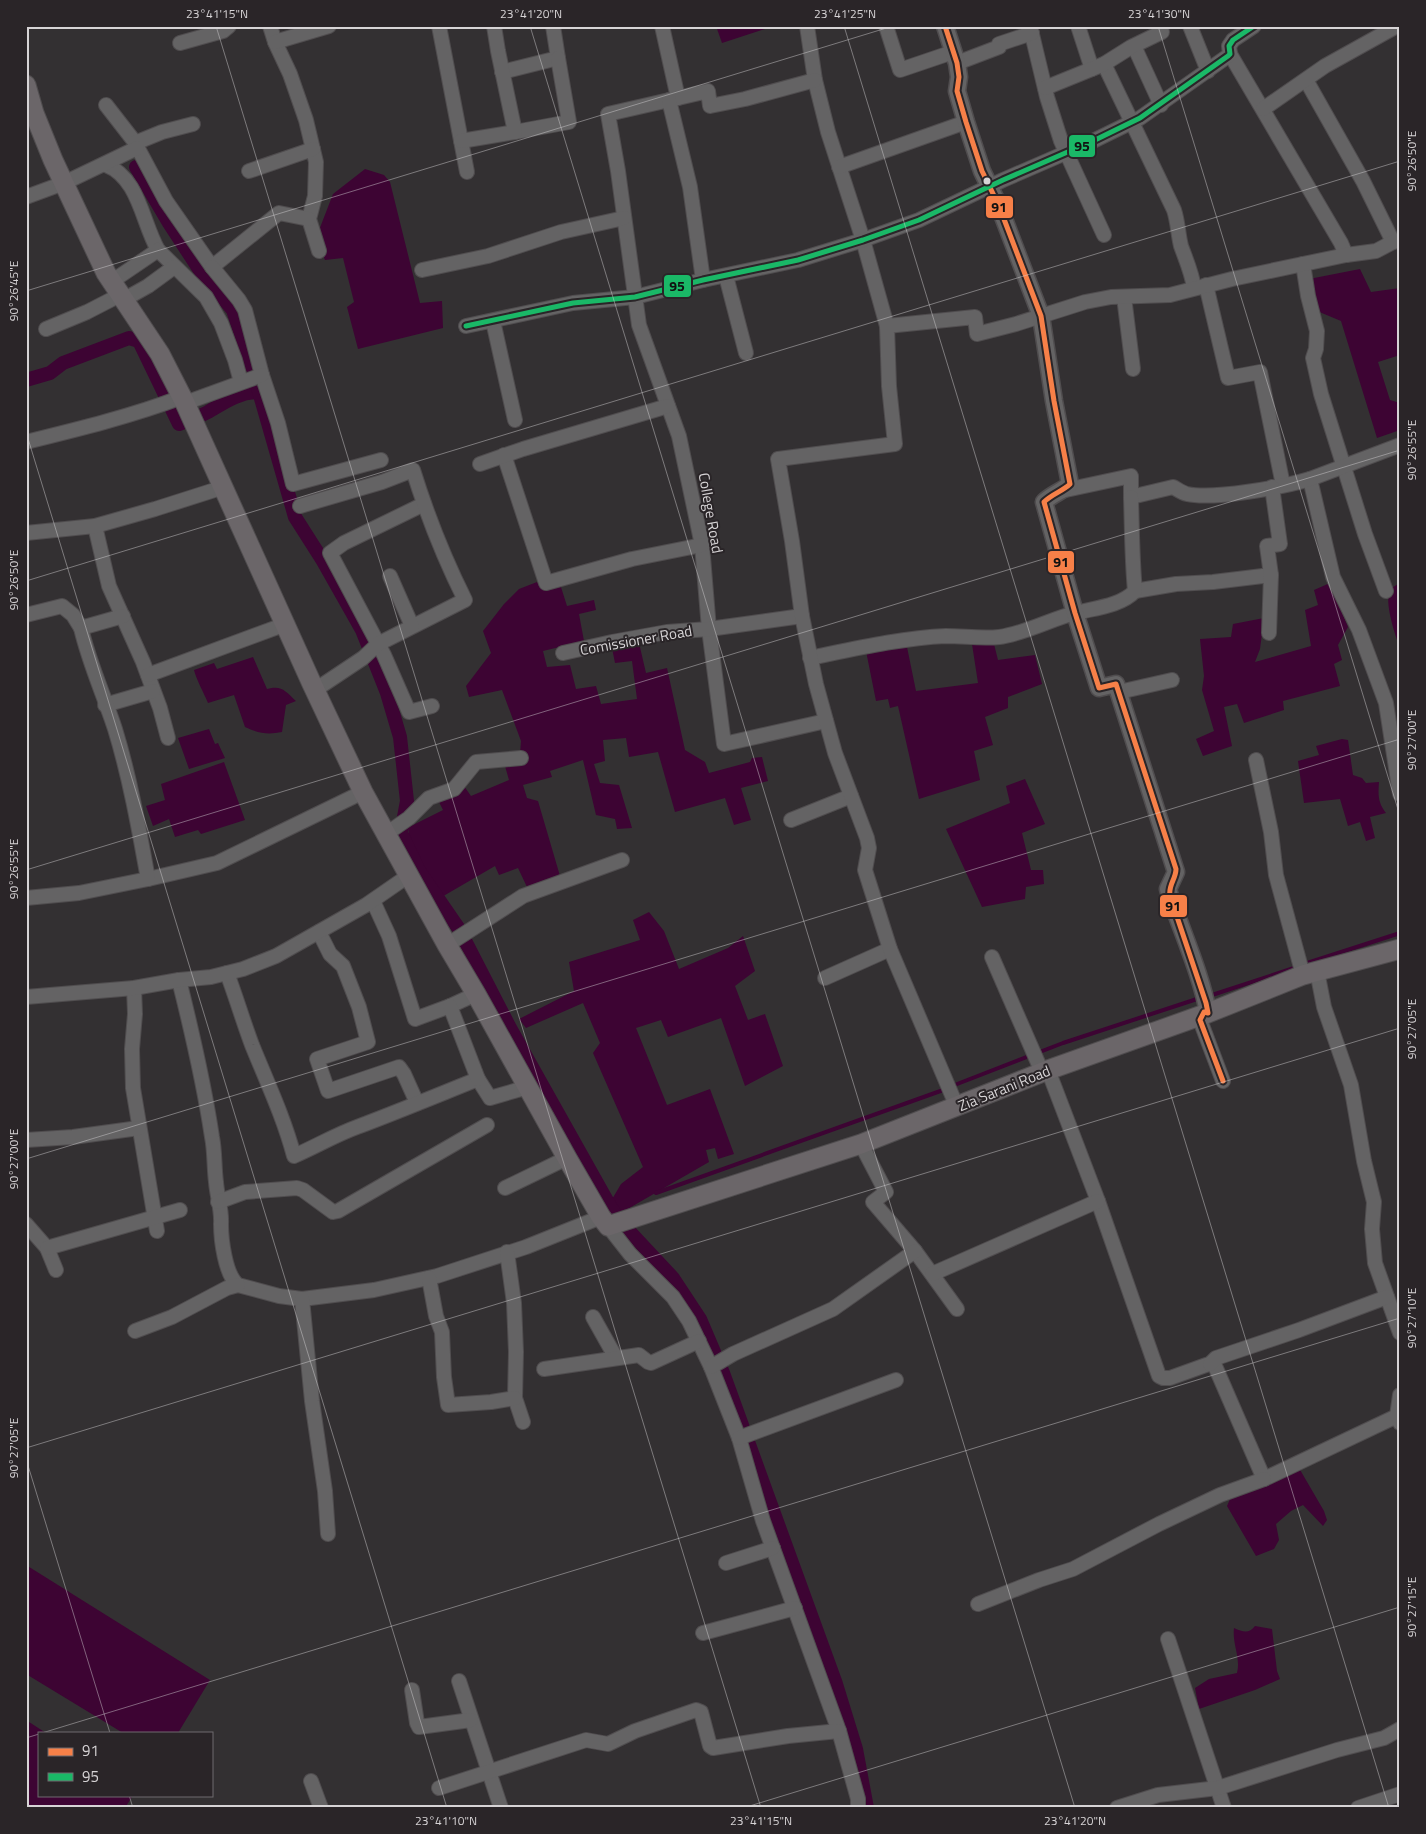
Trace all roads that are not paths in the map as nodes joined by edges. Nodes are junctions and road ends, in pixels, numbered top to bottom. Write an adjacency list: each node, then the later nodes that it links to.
1 (229, 26): 18 (street)
2 (270, 26): 17 (street)
3 (329, 26): 17 (street)
4 (439, 26): 38 (street)
5 (494, 26): 25 (street)
6 (553, 26): 21 (street)
7 (662, 26): 30 (street)
8 (807, 26): 26 (street)
9 (886, 26): 22 (street)
10 (945, 26): 22 (street)
11 (1078, 26): 23 (street)
12 (1160, 26): 19 (street)
13 (1190, 26): 24 (street)
14 (1254, 26): 20 (street)
15 (1397, 26): 27 (street)
16 (1031, 30): 22 (street); 29 (street)
17 (275, 42): 40 (street)
18 (180, 43)
19 (1134, 46): 23 (street); 31 (street)
20 (1230, 54): 24 (street); 33 (street)
21 (558, 58): 25 (street); 37 (street)
22 (955, 58): 34 (street)
23 (1098, 67): 29 (street); 35 (street)
24 (1208, 71): 31 (street)
25 (502, 72): 37 (street)
26 (815, 80): 30 (street); 43 (street)
27 (1306, 80): 33 (street); 53 (street)
28 (26, 85): 46 (main road)
29 (1044, 88): 41 (street)
30 (674, 99): 49 (street, College Road); 62 (street)
31 (1161, 104): 35 (street)
32 (106, 105): 39 (street)
33 (1263, 109): 56 (street)
34 (966, 122): 43 (street); 47 (street)
35 (1132, 122): 41 (street); 63 (street)
36 (193, 124): 39 (street)
37 (515, 132): 38 (street)
38 (462, 141): 45 (street)
39 (136, 146): 42 (street); 59 (street)
40 (312, 149): 44 (street); 50 (street)
41 (1066, 153): 47 (street); 51 (street)
42 (106, 165): 46 (street); 54 (street)
43 (839, 167): 52 (street)
44 (249, 171)
45 (467, 172)
46 (64, 183): 48 (street); 64 (main road)
47 (990, 187): 52 (street); 67 (street)
48 (26, 197)
49 (624, 218): 60 (street); 65 (street, College Road)
50 (309, 219): 55 (street); 59 (street)
51 (1104, 235)
52 (863, 240): 61 (street); 70 (street)
53 (1396, 241): 56 (street)
54 (158, 250): 58 (street); 64 (street)
55 (319, 251)
56 (1346, 255): 57 (street)
57 (1303, 264): 63 (street); 84 (street)
58 (174, 267): 64 (street); 75 (street)
59 (212, 267): 74 (street)
60 (422, 270)
61 (726, 276): 62 (street); 72 (street)
62 (703, 280): 65 (street)
63 (1200, 287): 66 (street); 86 (street)
64 (121, 291): 71 (street); 76 (main road)
65 (636, 297): 68 (street); 77 (street, College Road)
66 (1124, 297): 67 (street); 73 (street)
67 (1041, 316): 70 (street); 88 (street)
68 (493, 321): 69 (street); 78 (street)
69 (466, 326)
70 (887, 326): 102 (street)
71 (46, 329)
72 (746, 353)
73 (1133, 369)
74 (262, 375): 75 (street); 82 (street)
75 (241, 382): 76 (street)
76 (178, 403): 79 (street); 87 (main road)
77 (668, 406): 81 (street); 94 (street, College Road)
78 (515, 420)
79 (26, 442)
80 (1400, 445): 84 (street)
81 (504, 455): 83 (street); 94 (street)
82 (381, 460)
83 (480, 464)
84 (1343, 466): 85 (street); 98 (street)
85 (1310, 479): 86 (street); 123 (street)
86 (1277, 486): 89 (street); 95 (street)
87 (224, 487): 92 (street); 103 (main road)
88 (1058, 492): 89 (street); 99 (street)
89 (1131, 497): 97 (street)
90 (424, 504): 91 (street); 104 (street); 108 (street)
91 (300, 506)
92 (95, 526): 93 (street); 101 (street)
93 (26, 533)
94 (702, 546): 106 (street, College Road)
95 (1271, 575): 97 (street); 107 (street)
96 (390, 576): 104 (street)
97 (1135, 591): 99 (street)
98 (1386, 591)
99 (1075, 613): 110 (street); 115 (street)
100 (26, 615): 105 (street)
101 (124, 616): 105 (street); 111 (street)
102 (802, 616): 106 (street, Comissioner Road); 110 (street)
103 (286, 624): 111 (street); 113 (main road)
104 (412, 626): 108 (street)
105 (81, 628): 116 (street)
106 (709, 629): 109 (street, Comissioner Road); 118 (street, College Road)
107 (1269, 633)
108 (377, 644): 113 (street); 117 (street)
109 (563, 654)
110 (810, 658): 118 (street)
111 (148, 675): 114 (street)
112 (1172, 680): 115 (street)
113 (314, 690): 122 (main road)
114 (153, 691): 116 (street); 119 (street)
115 (1119, 692): 145 (street)
116 (105, 704): 129 (street)
117 (432, 706)
118 (826, 721): 124 (street)
119 (168, 738)
120 (521, 758): 126 (street)
121 (1256, 760): 138 (street)
122 (363, 792): 126 (main road); 129 (street)
123 (1400, 794)
124 (851, 796): 125 (street); 134 (street)
125 (790, 820)
126 (390, 832): 128 (main road)
127 (622, 860): 133 (street)
128 (408, 876): 131 (street); 133 (main road)
129 (148, 879): 130 (street)
130 (26, 898)
131 (373, 901): 132 (street); 144 (street)
132 (319, 932): 137 (street); 150 (street)
133 (450, 944): 142 (main road)
134 (890, 949): 139 (street); 151 (street)
135 (1400, 949): 138 (main road, Zia Sarani Road)
136 (992, 957): 146 (street)
137 (227, 973): 140 (street); 150 (street)
138 (1310, 973): 145 (main road, Zia Sarani Road); 172 (street)
139 (825, 978)
140 (179, 980): 141 (street); 159 (street)
141 (134, 988): 143 (street); 153 (street)
142 (476, 994): 144 (street); 149 (main road)
143 (26, 996)
144 (450, 1006): 147 (street)
145 (1205, 1014): 146 (main road, Zia Sarani Road); 148 (street)
146 (1045, 1071): 151 (main road, Zia Sarani Road); 158 (street)
147 (478, 1079): 149 (street); 150 (street)
148 (1223, 1081)
149 (528, 1087): 156 (main road)
150 (417, 1103)
151 (957, 1107): 155 (main road, Zia Sarani Road)
152 (487, 1125): 159 (street)
153 (139, 1128): 154 (street); 161 (street)
154 (26, 1140)
155 (861, 1144): 162 (main road, Zia Sarani Road); 167 (street)
156 (567, 1158): 157 (street); 162 (main road)
157 (505, 1188)
158 (1098, 1201): 169 (street); 180 (street)
159 (218, 1202): 171 (street)
160 (180, 1210): 161 (street)
161 (154, 1217): 164 (street); 165 (street)
162 (608, 1223): 166 (street); 178 (street)
163 (26, 1224): 165 (street)
164 (157, 1232)
165 (47, 1248): 168 (street)
166 (507, 1252): 170 (street); 185 (street)
167 (915, 1252): 169 (street); 181 (street)
168 (56, 1270)
169 (932, 1274): 174 (street)
170 (429, 1278): 173 (street); 185 (street)
171 (238, 1285): 173 (street); 176 (street)
172 (1387, 1297): 177 (street); 180 (street)
173 (302, 1299): 190 (street)
174 (957, 1309)
175 (593, 1317): 179 (street)
176 (135, 1331)
177 (1400, 1333)
178 (699, 1341): 179 (street); 181 (street)
179 (616, 1358): 182 (street)
180 (1210, 1364): 189 (street)
181 (712, 1367): 188 (street)
182 (544, 1369)
183 (896, 1380): 188 (street)
184 (1400, 1395): 186 (street)
185 (515, 1398): 187 (street)
186 (1398, 1419): 189 (street)
187 (523, 1422)
188 (739, 1438): 191 (street)
189 (1264, 1479): 193 (street)
190 (328, 1534)
191 (772, 1548): 192 (street); 194 (street)
192 (726, 1562)
193 (978, 1604)
194 (795, 1608): 195 (street); 201 (street)
195 (704, 1633)
196 (1168, 1639): 205 (street)
197 (459, 1680): 199 (street)
198 (412, 1690): 199 (street)
199 (471, 1720): 202 (street)
200 (1400, 1730): 205 (street)
201 (839, 1731): 202 (street); 209 (street)
202 (488, 1773): 204 (street); 208 (street)
203 (311, 1781): 207 (street)
204 (439, 1788)
205 (1218, 1788): 210 (street); 211 (street)
206 (1400, 1794): 212 (street)
207 (321, 1808)
208 (501, 1808)
209 (858, 1808)
210 (1117, 1808)
211 (1224, 1808)
212 (1358, 1808)

